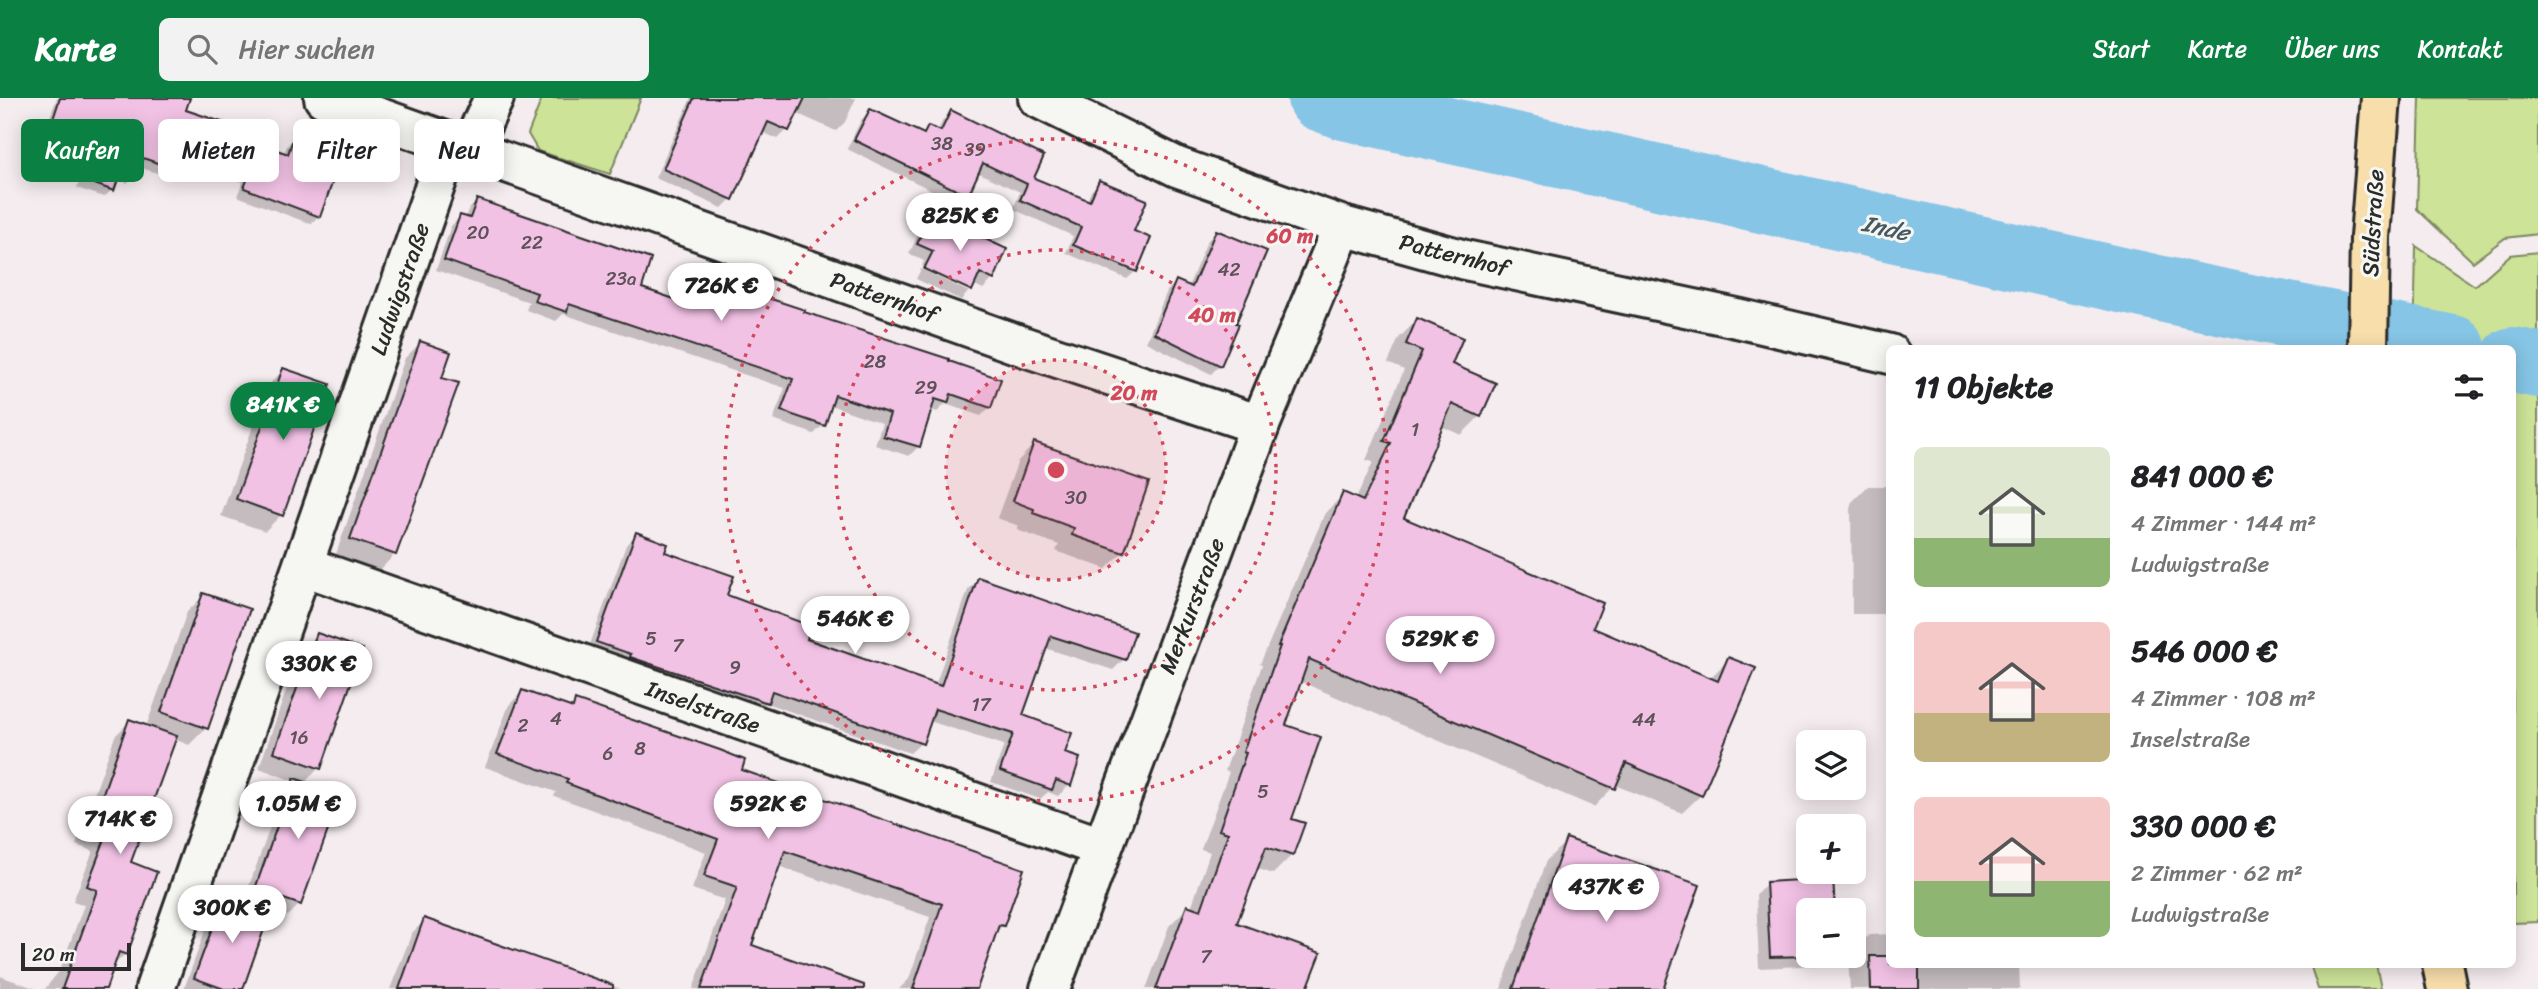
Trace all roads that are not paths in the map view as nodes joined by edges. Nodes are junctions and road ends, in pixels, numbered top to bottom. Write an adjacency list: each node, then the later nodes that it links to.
1 (324, 98): 6 (street, Patternhof)
2 (494, 98): 5 (street)
3 (1038, 98): 9 (street, Patternhof)
4 (2381, 98): 10 (main road, Südstraße)
5 (479, 119)
6 (414, 131)
7 (504, 163): 12 (street, Patternhof)
8 (446, 182): 13 (street, Ludwigstraße)
9 (1343, 226): 11 (street, Patternhof); 12 (street, Merkurstraße)
10 (2368, 345)
11 (1886, 353)
12 (1260, 425): 14 (street, Merkurstraße)
13 (304, 566): 14 (street, Inselstraße); 16 (street, Ludwigstraße)
14 (1101, 847): 17 (street, Merkurstraße)
15 (2443, 968): 18 (main road)
16 (155, 989)
17 (1050, 989)
18 (2447, 989)

